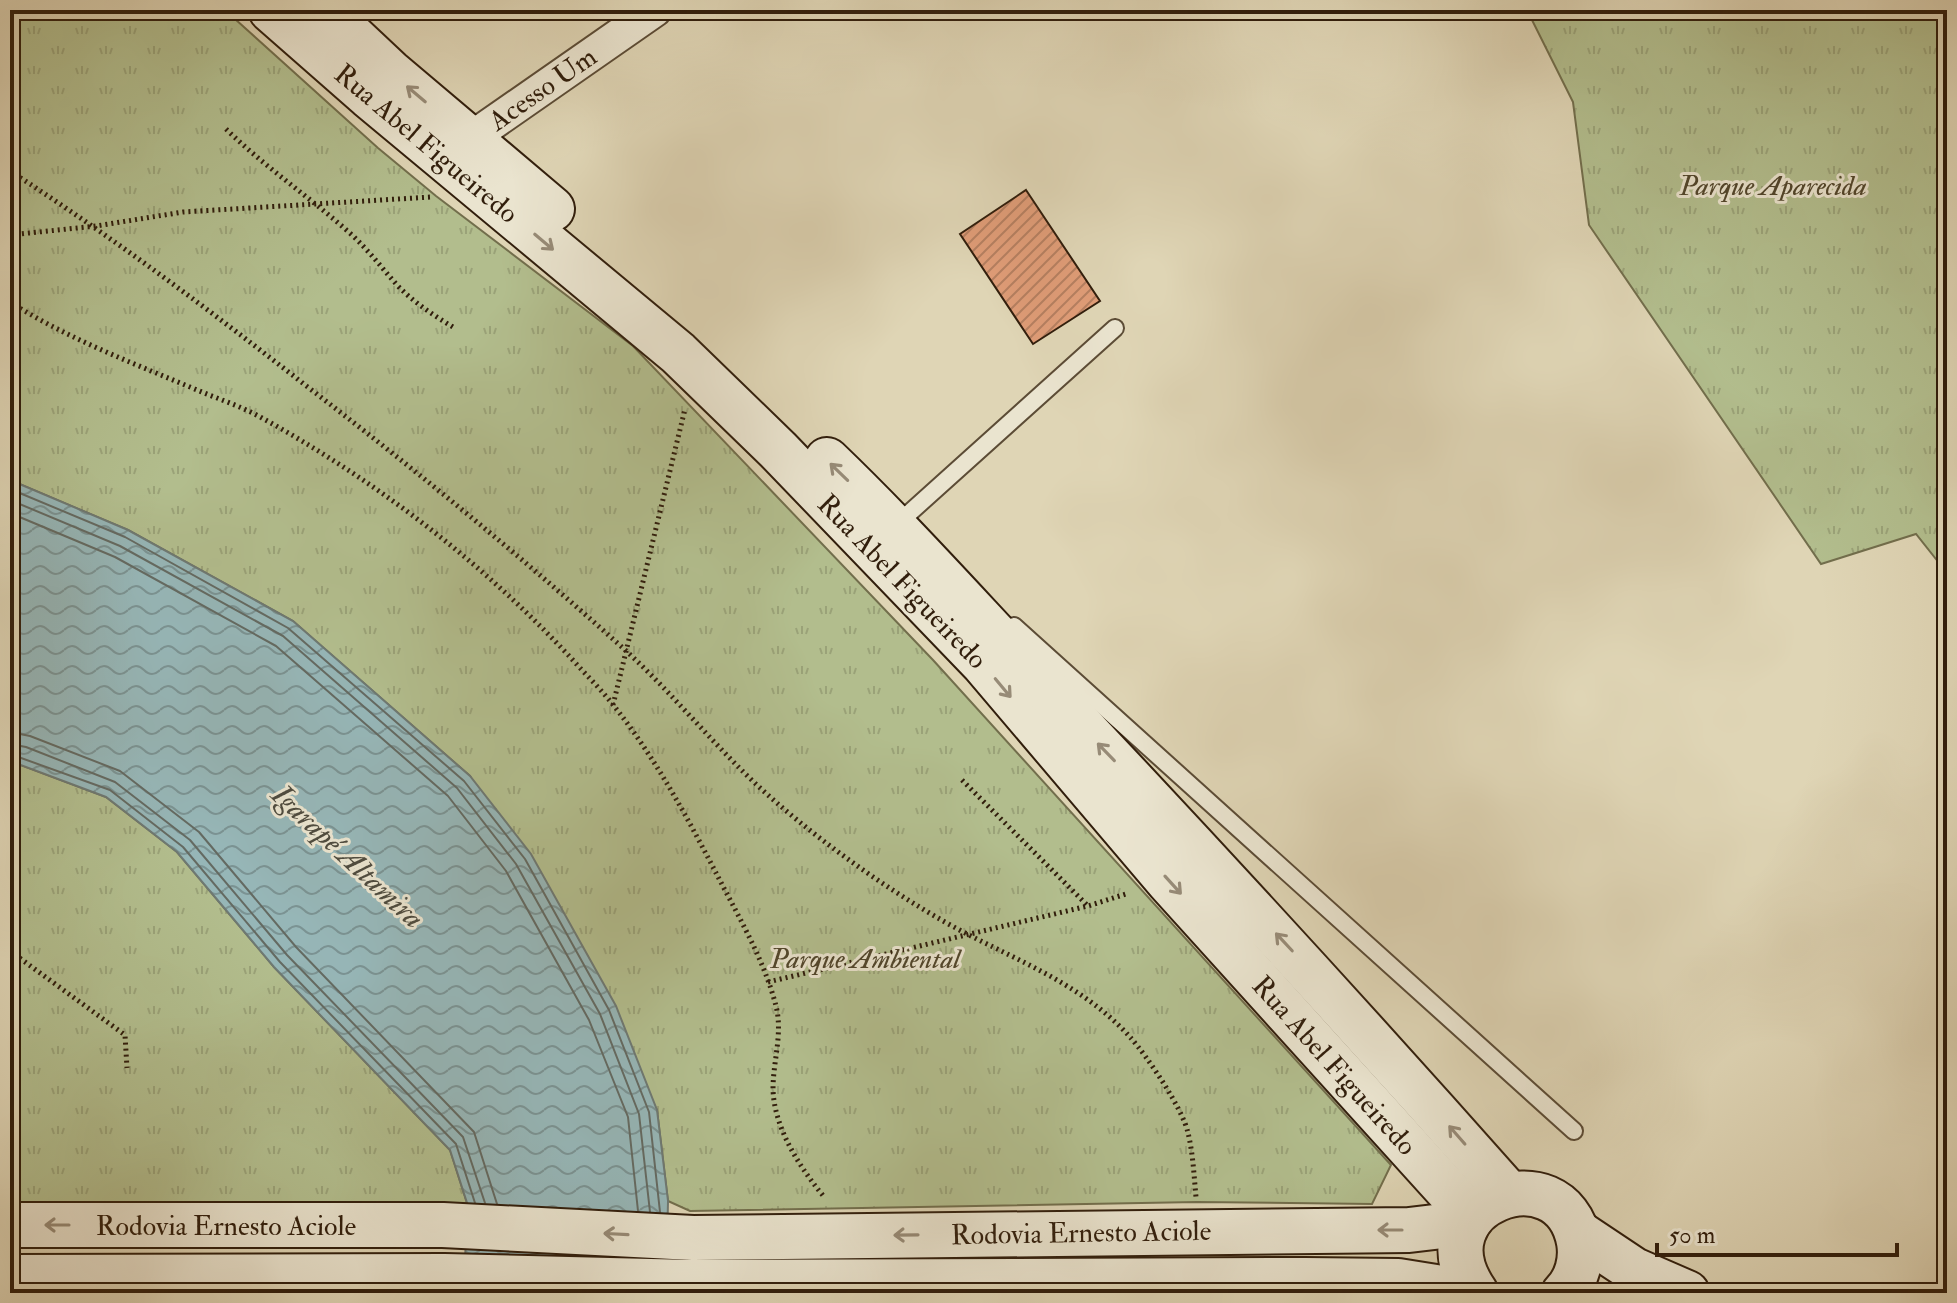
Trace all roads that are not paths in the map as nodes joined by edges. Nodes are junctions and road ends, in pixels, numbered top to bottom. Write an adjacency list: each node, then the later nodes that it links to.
1 (271, 10): 4 (street, Rua Abel Figueiredo)
2 (324, 10): 4 (street, Rua Abel Figueiredo, one-way to 2)
3 (655, 10): 4 (street, Acesso Um)
4 (463, 160): 6 (street, Rua Abel Figueiredo, one-way to 6); 6 (street, Rua Abel Figueiredo, one-way to 4)
5 (1115, 328): 6 (lane)
6 (890, 532): 7 (lane); 10 (street, Rua Abel Figueiredo, one-way to 6); 11 (street, Rua Abel Figueiredo, one-way to 11)
7 (980, 594)
8 (1003, 615): 9 (lane)
9 (1574, 1131)
10 (1509, 1194): 11 (street); 13 (street)
11 (1470, 1220): 12 (street, Rodovia Ernesto Aciole, one-way to 12); 16 (street)
12 (10, 1225)
13 (1577, 1232): 17 (street); 18 (street)
14 (10, 1277): 15 (street, Rodovia Ernesto Aciole)
15 (1311, 1286): 16 (street, Rodovia Ernesto Aciole)
16 (1474, 1293)
17 (1564, 1293)
18 (1687, 1293)

